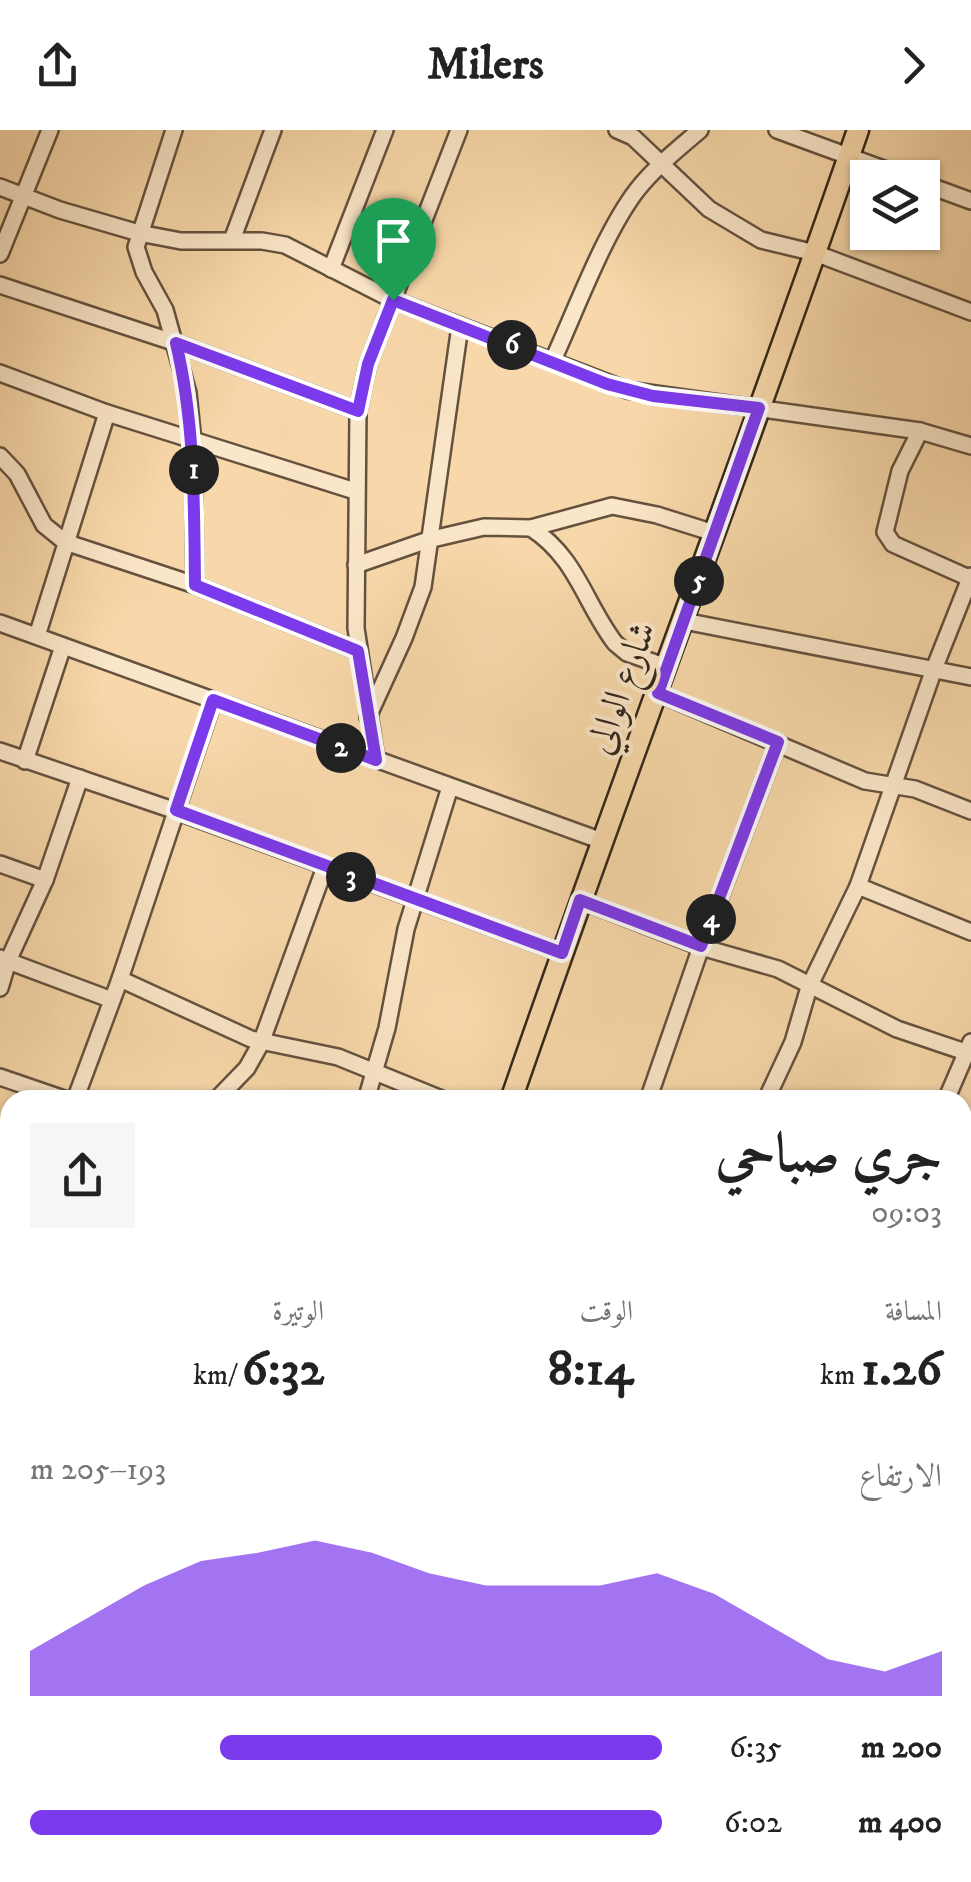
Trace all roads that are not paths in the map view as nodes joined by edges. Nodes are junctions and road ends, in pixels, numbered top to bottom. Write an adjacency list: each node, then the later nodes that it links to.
1 (50, 130): 16 (street)
2 (174, 130): 18 (street)
3 (385, 130): 22 (street)
4 (459, 130): 24 (street)
5 (617, 130): 13 (street)
6 (700, 130): 13 (street)
7 (777, 130): 10 (street)
8 (858, 130): 11 (main road, شارع الوالي)
9 (268, 131): 19 (street)
10 (796, 133): 11 (street)
11 (849, 155): 12 (street); 20 (main road, شارع الوالي)
12 (862, 160)
13 (660, 164): 20 (street); 28 (street)
14 (0, 187): 16 (street)
15 (940, 190): 17 (street)
16 (22, 196): 18 (street); 21 (street)
17 (971, 201)
18 (139, 233): 19 (street); 27 (street)
19 (232, 240): 22 (street)
20 (814, 253): 25 (street); 30 (main road, شارع الوالي)
21 (0, 254)
22 (331, 270): 24 (street)
23 (0, 285): 27 (street)
24 (393, 300): 26 (street); 31 (street)
25 (971, 312)
26 (460, 326): 28 (street); 40 (street)
27 (176, 343): 31 (street); 34 (street)
28 (552, 360): 30 (street)
29 (0, 372): 32 (street)
30 (759, 408): 33 (street); 39 (main road, شارع الوالي)
31 (358, 411): 37 (street)
32 (107, 413): 34 (street); 41 (street)
33 (920, 431): 35 (street); 43 (street)
34 (193, 442): 37 (street); 44 (street)
35 (971, 446)
36 (0, 456): 41 (street)
37 (355, 491): 42 (street)
38 (531, 528): 39 (street); 40 (street); 50 (street)
39 (714, 534): 45 (main road, شارع الوالي)
40 (428, 540): 42 (street); 55 (street)
41 (65, 542): 44 (street); 47 (street)
42 (356, 565): 49 (street)
43 (971, 578): 51 (street)
44 (195, 585): 49 (street)
45 (684, 621): 50 (main road, شارع الوالي); 51 (street)
46 (0, 623): 47 (street)
47 (37, 636): 48 (street)
48 (63, 646): 54 (street); 59 (street)
49 (358, 651): 55 (street)
50 (667, 668): 53 (main road, شارع الوالي)
51 (934, 669): 52 (street); 61 (street)
52 (971, 677)
53 (658, 693): 56 (street); 65 (main road, شارع الوالي)
54 (213, 700): 58 (street); 63 (street)
55 (368, 716): 58 (street)
56 (778, 742): 61 (street); 73 (street)
57 (0, 751): 59 (street)
58 (376, 760): 62 (street)
59 (26, 761): 60 (street)
60 (80, 778): 63 (street); 68 (street)
61 (892, 785): 64 (street); 69 (street)
62 (450, 787): 65 (street); 70 (street)
63 (176, 810): 67 (street); 76 (street)
64 (971, 811)
65 (602, 841): 71 (main road, شارع الوالي)
66 (0, 864): 68 (street)
67 (325, 868): 70 (street); 80 (street)
68 (45, 880): 75 (street)
69 (858, 886): 72 (street); 77 (street)
70 (414, 900): 74 (street); 82 (street)
71 (580, 900): 73 (street); 74 (main road, شارع الوالي)
72 (971, 932)
73 (701, 946): 77 (street); 90 (street)
74 (562, 953): 89 (main road, شارع الوالي)
75 (4, 960): 78 (street); 79 (street)
76 (120, 979): 79 (street); 80 (street)
77 (809, 987): 81 (street); 91 (street)
78 (0, 988)
79 (112, 1000): 85 (street)
80 (262, 1043): 82 (street); 86 (street)
81 (969, 1050): 92 (street)
82 (376, 1072): 87 (street); 88 (street)
83 (0, 1077): 84 (street)
84 (38, 1090)
85 (80, 1090)
86 (226, 1090)
87 (370, 1090)
88 (420, 1090)
89 (514, 1090)
90 (651, 1090)
91 (771, 1090)
92 (951, 1090)

